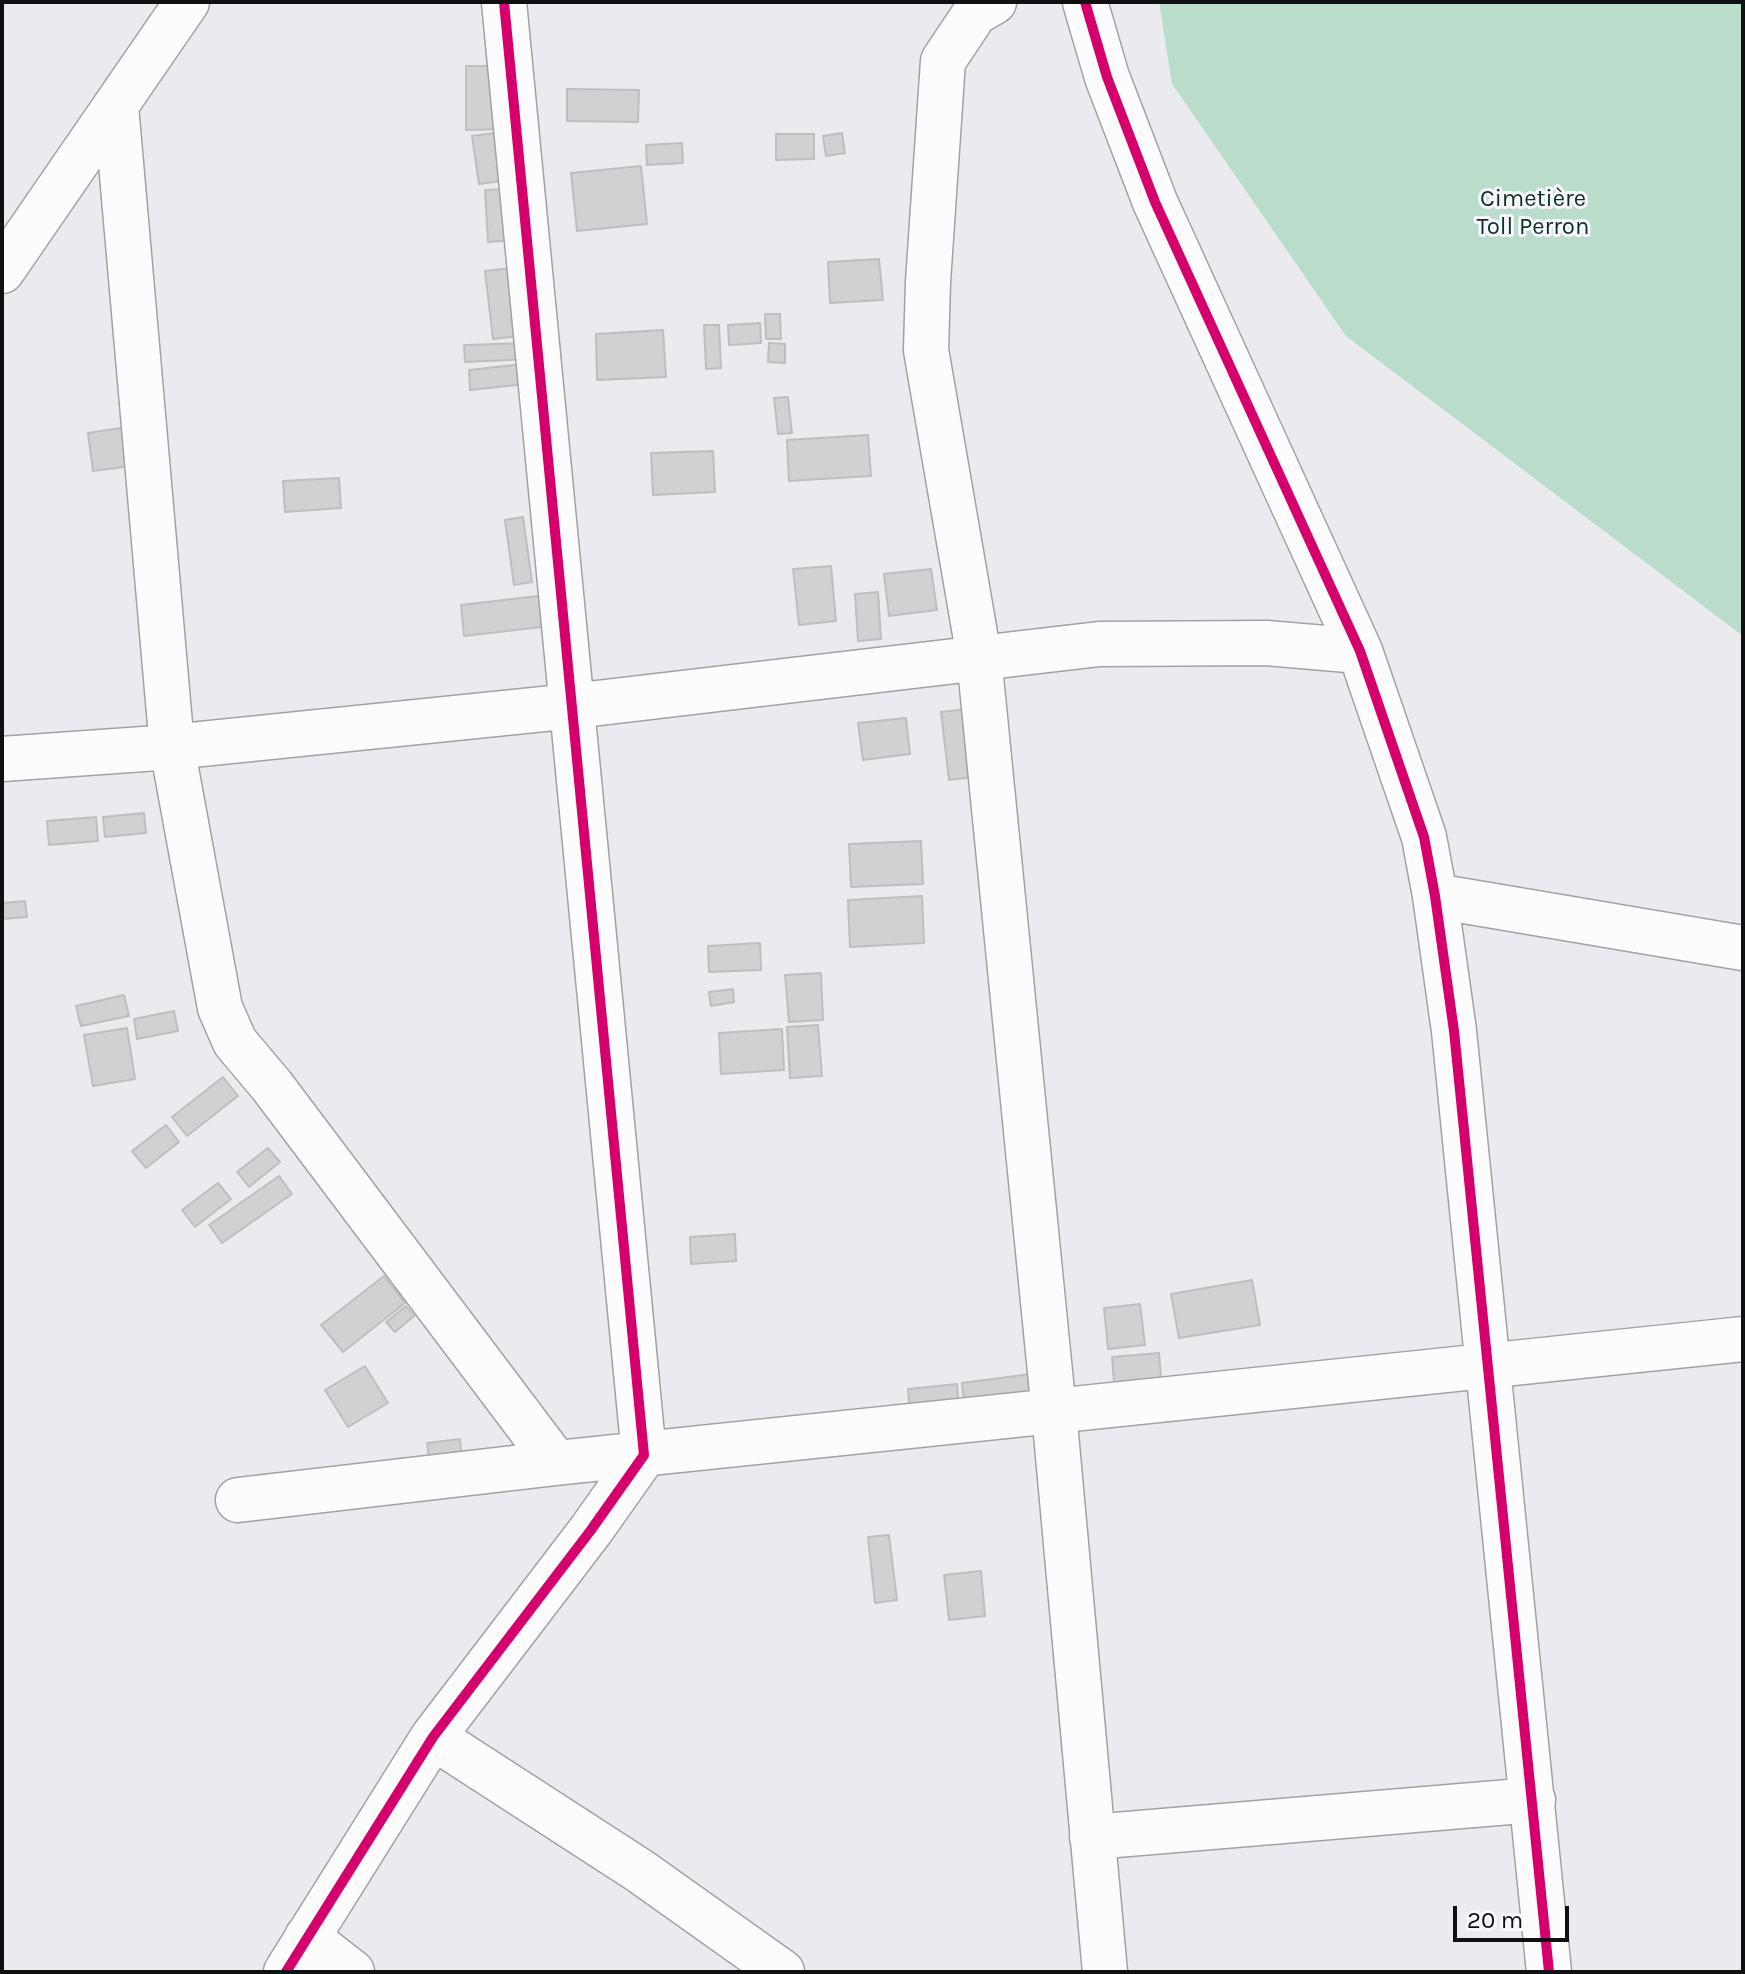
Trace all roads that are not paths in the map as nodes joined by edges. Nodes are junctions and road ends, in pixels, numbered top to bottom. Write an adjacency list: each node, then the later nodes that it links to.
1 (187, 2): 5 (street)
2 (504, 2): 9 (street)
3 (994, 2): 8 (street)
4 (1085, 2): 7 (street)
5 (116, 106): 6 (street); 10 (street)
6 (2, 271)
7 (1360, 651): 8 (street); 12 (street)
8 (979, 657): 9 (street); 16 (street)
9 (573, 706): 10 (street); 17 (street)
10 (172, 747): 11 (street); 18 (street)
11 (2, 759)
12 (1435, 896): 13 (street); 15 (street)
13 (1743, 948)
14 (1743, 1339): 15 (street)
15 (1489, 1365): 16 (street); 21 (street)
16 (1054, 1412): 17 (street); 22 (street)
17 (644, 1455): 18 (street); 20 (street)
18 (556, 1463): 19 (street)
19 (238, 1500)
20 (433, 1737): 23 (street); 25 (street)
21 (1533, 1800): 22 (street); 27 (street)
22 (1092, 1837): 26 (street)
23 (296, 1954): 24 (street)
24 (352, 1972)
25 (782, 1972)
26 (1105, 1972)
27 (1549, 1972)

